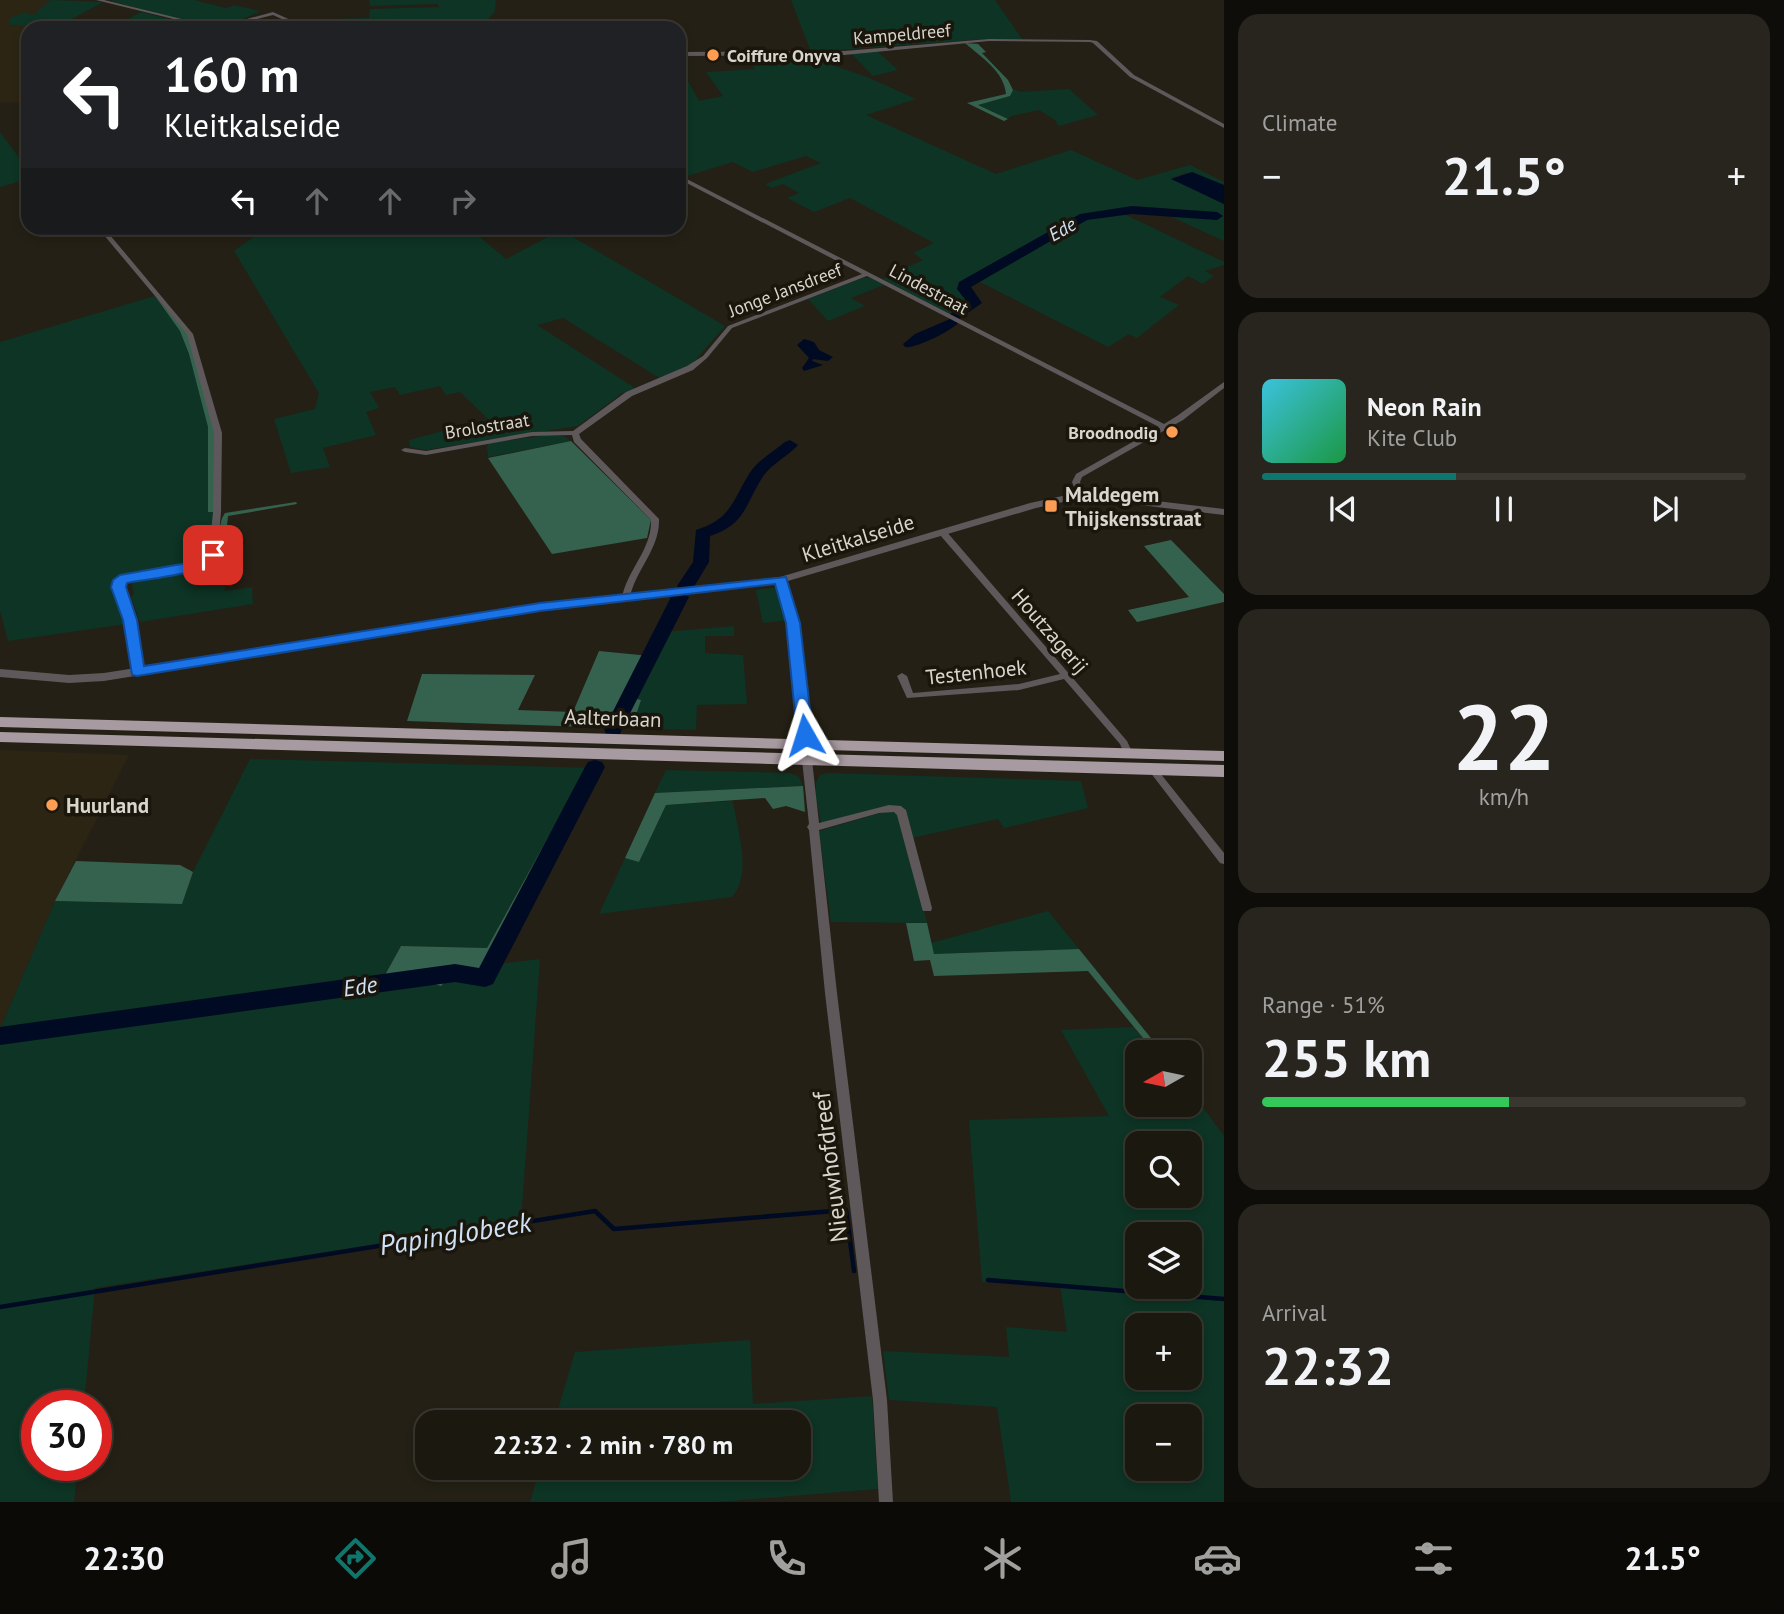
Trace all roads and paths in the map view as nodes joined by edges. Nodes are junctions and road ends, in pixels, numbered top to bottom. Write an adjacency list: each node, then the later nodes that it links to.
1 (98, 0): 2 (street)
2 (184, 21)
3 (244, 21): 4 (street)
4 (291, 21)
5 (686, 54): 6 (street, Kampeldreef)
6 (1224, 126)
7 (686, 181): 9 (street, Lindestraat)
8 (107, 235): 19 (street)
9 (867, 274): 11 (street, Lindestraat); 12 (street, Jonge Jansdreef)
10 (1224, 384): 11 (street)
11 (1165, 427): 14 (street)
12 (575, 433): 13 (street, Brolostraat); 18 (street)
13 (405, 450)
14 (1081, 495): 15 (street, Kleitkalseide); 16 (street, Kleitkalseide)
15 (1224, 512)
16 (943, 533): 17 (street, Kleitkalseide); 22 (street, Houtzagerij)
17 (781, 580): 18 (street, Kleitkalseide); 25 (street, Nieuwhofdreef)
18 (626, 597): 19 (street, Kleitkalseide)
19 (137, 671): 20 (street, Kleitkalseide)
20 (0, 673)
21 (902, 676): 22 (street, Testenhoek)
22 (1066, 676): 26 (street, Houtzagerij)
23 (0, 722): 25 (highway, Aalterbaan)
24 (0, 737): 25 (highway, Aalterbaan)
25 (807, 752): 26 (highway, Aalterbaan); 28 (highway, Aalterbaan); 30 (street, Nieuwhofdreef)
26 (1128, 754): 27 (highway, Aalterbaan)
27 (1224, 756)
28 (1153, 770): 29 (highway, Aalterbaan); 31 (street)
29 (1224, 771)
30 (812, 827): 32 (street); 33 (street, Nieuwhofdreef)
31 (1224, 860)
32 (927, 908)
33 (886, 1502)

